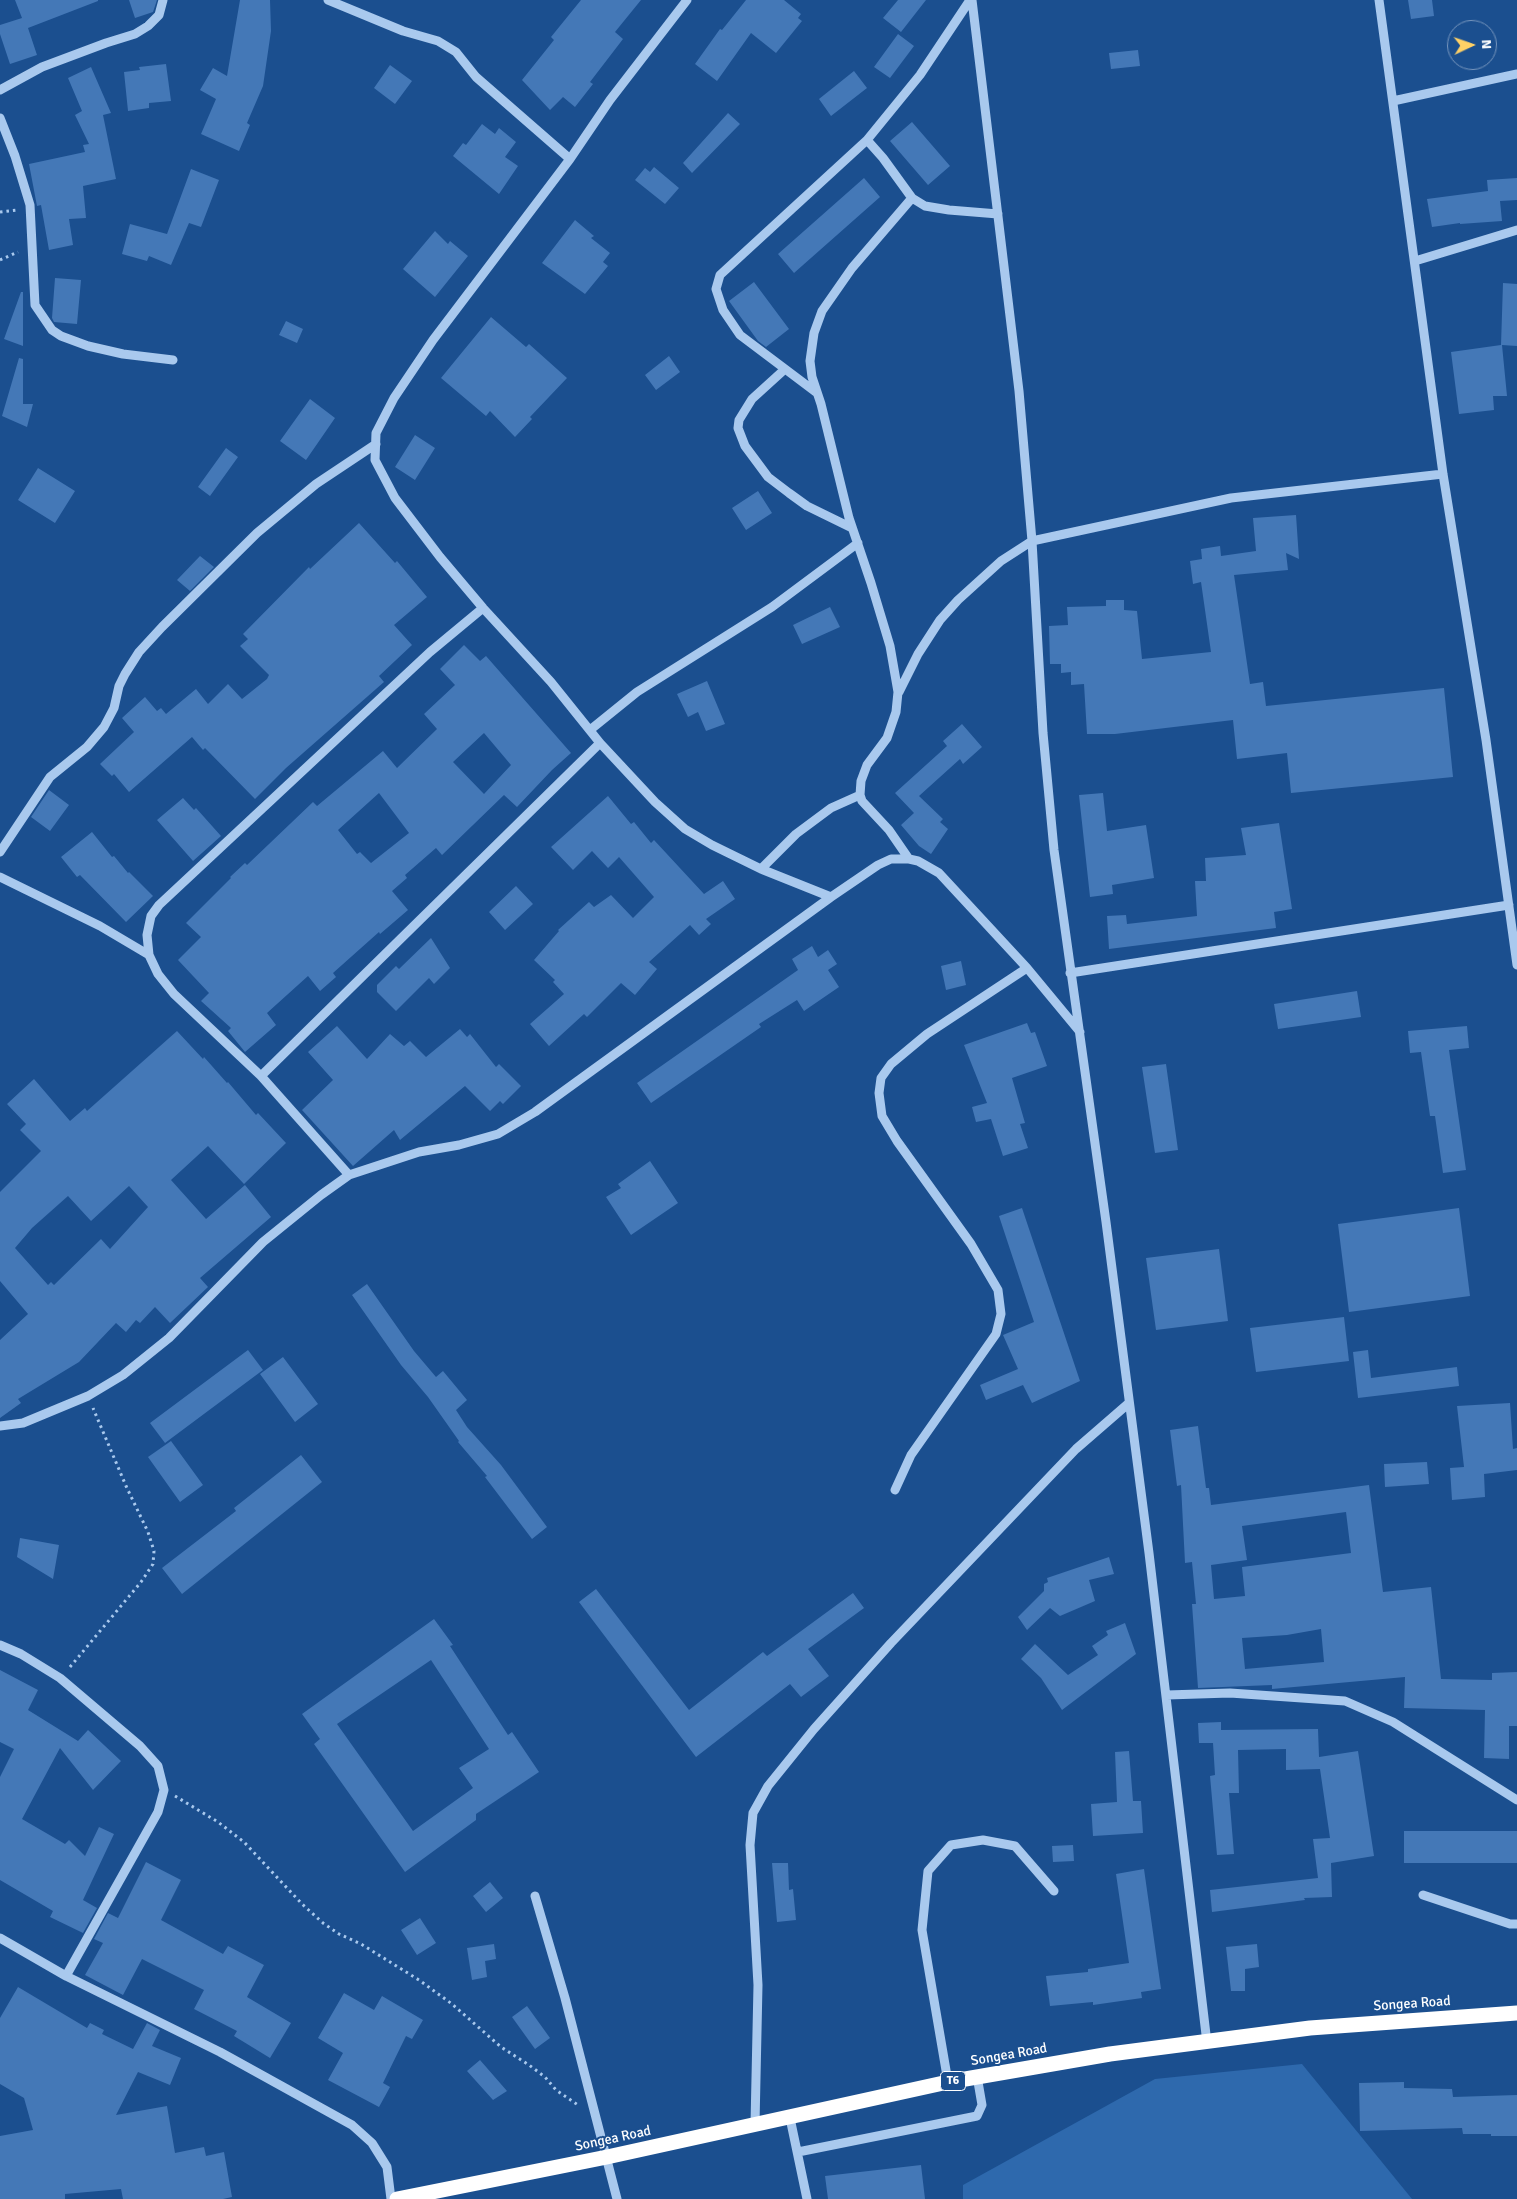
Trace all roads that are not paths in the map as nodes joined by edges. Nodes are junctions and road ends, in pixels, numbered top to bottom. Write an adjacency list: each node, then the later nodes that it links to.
1 (163, 0): 7 (street)
2 (328, 0): 11 (street)
3 (688, 0): 11 (street)
4 (971, 0): 10 (street); 13 (street)
5 (1379, 0): 8 (street)
6 (1517, 74): 8 (street)
7 (0, 90)
8 (1393, 101): 15 (street)
9 (0, 118): 16 (street)
10 (867, 140): 12 (street); 17 (street)
11 (570, 160): 19 (street)
12 (912, 198): 13 (street); 18 (street)
13 (998, 214): 22 (street)
14 (1517, 230): 15 (street)
15 (1415, 261): 20 (street)
16 (173, 360)
17 (784, 369): 18 (street); 21 (street)
18 (818, 394): 21 (street)
19 (376, 444): 24 (street); 29 (street)
20 (1444, 474): 22 (street); 34 (street)
21 (852, 528): 23 (street)
22 (1032, 541): 25 (street); 38 (street)
23 (858, 544): 25 (street); 26 (street)
24 (483, 608): 26 (street); 35 (street)
25 (898, 692): 28 (street)
26 (590, 730): 27 (street)
27 (600, 743): 31 (street); 40 (street)
28 (860, 795): 30 (street); 31 (street)
29 (0, 852)
30 (909, 858): 33 (street); 37 (street)
31 (761, 869): 33 (street)
32 (0, 877): 35 (street)
33 (831, 897): 41 (street)
34 (1509, 905): 36 (street); 38 (street)
35 (149, 955): 40 (street)
36 (1517, 965)
37 (1026, 968): 39 (street); 44 (street)
38 (1070, 972): 39 (street)
39 (1080, 1032): 42 (street)
40 (260, 1076): 41 (street)
41 (349, 1176): 43 (street)
42 (1129, 1403): 46 (street); 59 (street)
43 (0, 1426)
44 (895, 1490)
45 (0, 1645): 53 (street)
46 (1167, 1695): 47 (street); 55 (street)
47 (1517, 1800)
48 (1054, 1891): 57 (street)
49 (1423, 1895): 51 (street)
50 (535, 1896): 61 (street)
51 (1517, 1924)
52 (0, 1938): 53 (street)
53 (66, 1976): 62 (street)
54 (1517, 2013): 55 (highway, Songea Road / T6)
55 (1207, 2043): 56 (highway, Songea Road / T6)
56 (977, 2076): 57 (highway, Songea Road / T6); 60 (street)
57 (948, 2082): 58 (highway, Songea Road / T6)
58 (790, 2118): 59 (highway, Songea Road / T6); 60 (street)
59 (755, 2124): 61 (highway, Songea Road / T6)
60 (798, 2152): 65 (street)
61 (607, 2157): 63 (highway, Songea Road / T6); 64 (street)
62 (391, 2199)
63 (397, 2199)
64 (617, 2199)
65 (807, 2199)

